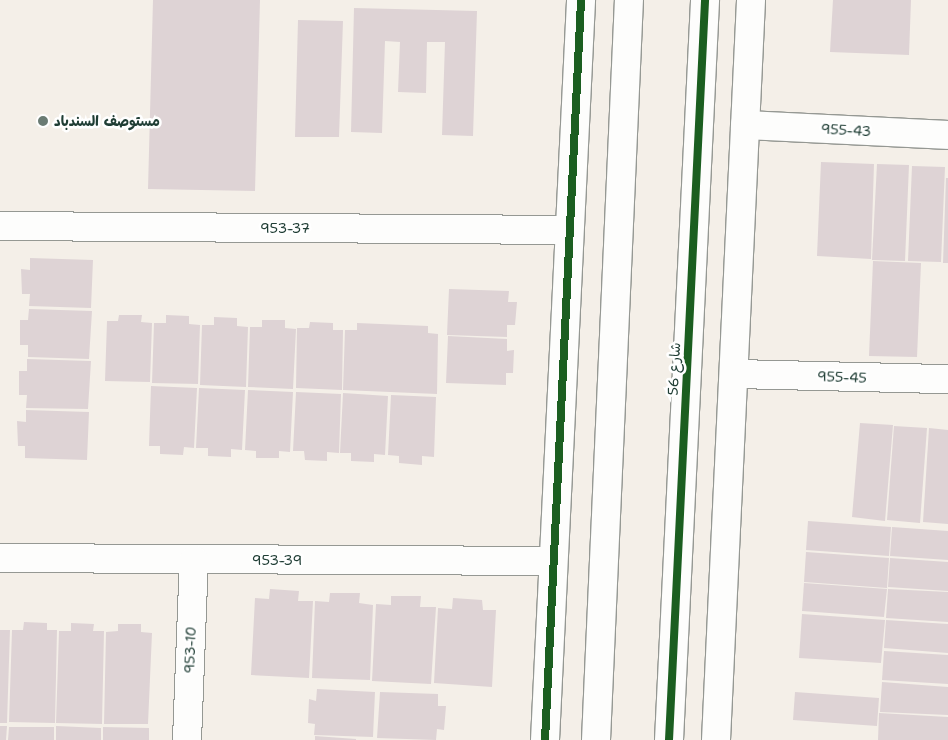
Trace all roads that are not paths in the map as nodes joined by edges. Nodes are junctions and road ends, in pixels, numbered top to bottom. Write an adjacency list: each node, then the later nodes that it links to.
1 (581, 0): 8 (street)
2 (629, 0): 16 (street)
3 (705, 0): 17 (street, شارع 56)
4 (751, 0): 5 (street)
5 (745, 124): 6 (street, 955-43); 9 (street)
6 (948, 135)
7 (0, 226): 8 (street, 953-37)
8 (569, 230): 13 (street)
9 (736, 374): 10 (street, 955-45); 18 (street)
10 (948, 379)
11 (0, 558): 12 (street, 953-39)
12 (194, 560): 13 (street, 953-39); 14 (street, 953-10)
13 (553, 561): 15 (street)
14 (187, 740)
15 (545, 740)
16 (596, 740)
17 (669, 740)
18 (716, 740)

